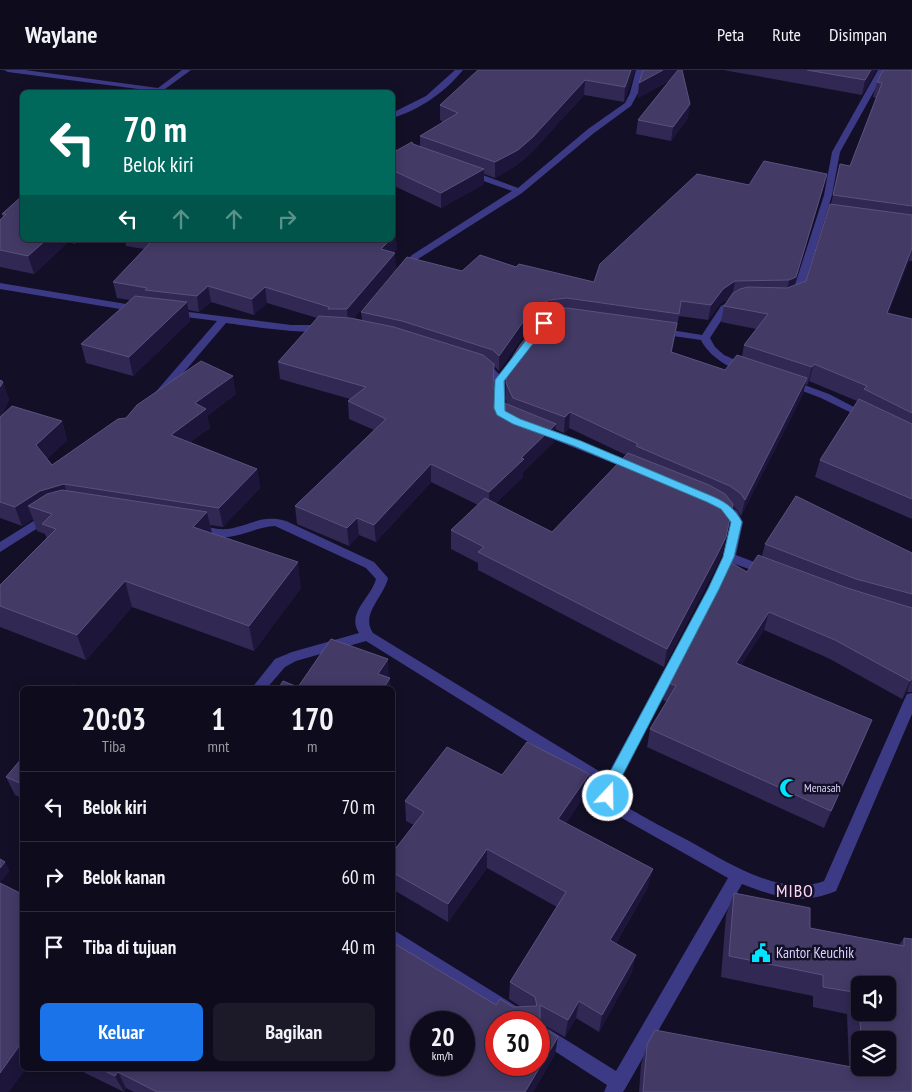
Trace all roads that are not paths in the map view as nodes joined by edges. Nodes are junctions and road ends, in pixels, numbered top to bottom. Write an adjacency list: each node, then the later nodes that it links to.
1 (8, 70): 6 (street)
2 (188, 70): 7 (street)
3 (459, 70): 8 (street)
4 (640, 70): 10 (street)
5 (880, 70): 14 (street)
6 (151, 90)
7 (159, 90)
8 (395, 115)
9 (463, 171): 10 (street)
10 (519, 191): 11 (street)
11 (393, 280)
12 (0, 286): 15 (street)
13 (746, 300): 20 (street)
14 (785, 301)
15 (146, 310)
16 (165, 312): 17 (street)
17 (224, 319): 18 (street); 24 (street)
18 (334, 328)
19 (648, 330): 20 (street)
20 (705, 338): 22 (street)
21 (466, 362): 25 (street)
22 (758, 372)
23 (775, 378): 26 (street)
24 (149, 406)
25 (512, 419)
26 (875, 420)
27 (525, 425): 28 (street)
28 (648, 473)
29 (710, 499): 33 (street)
30 (61, 511): 32 (street)
31 (183, 526): 35 (street)
32 (0, 548)
33 (729, 557): 34 (street); 38 (street)
34 (774, 574)
35 (368, 636): 36 (street); 38 (street)
36 (261, 686)
37 (912, 698): 39 (street)
38 (610, 785): 39 (street)
39 (738, 876): 43 (street)
40 (395, 938): 41 (street)
41 (509, 1011)
42 (550, 1039): 43 (street)
43 (616, 1088)

